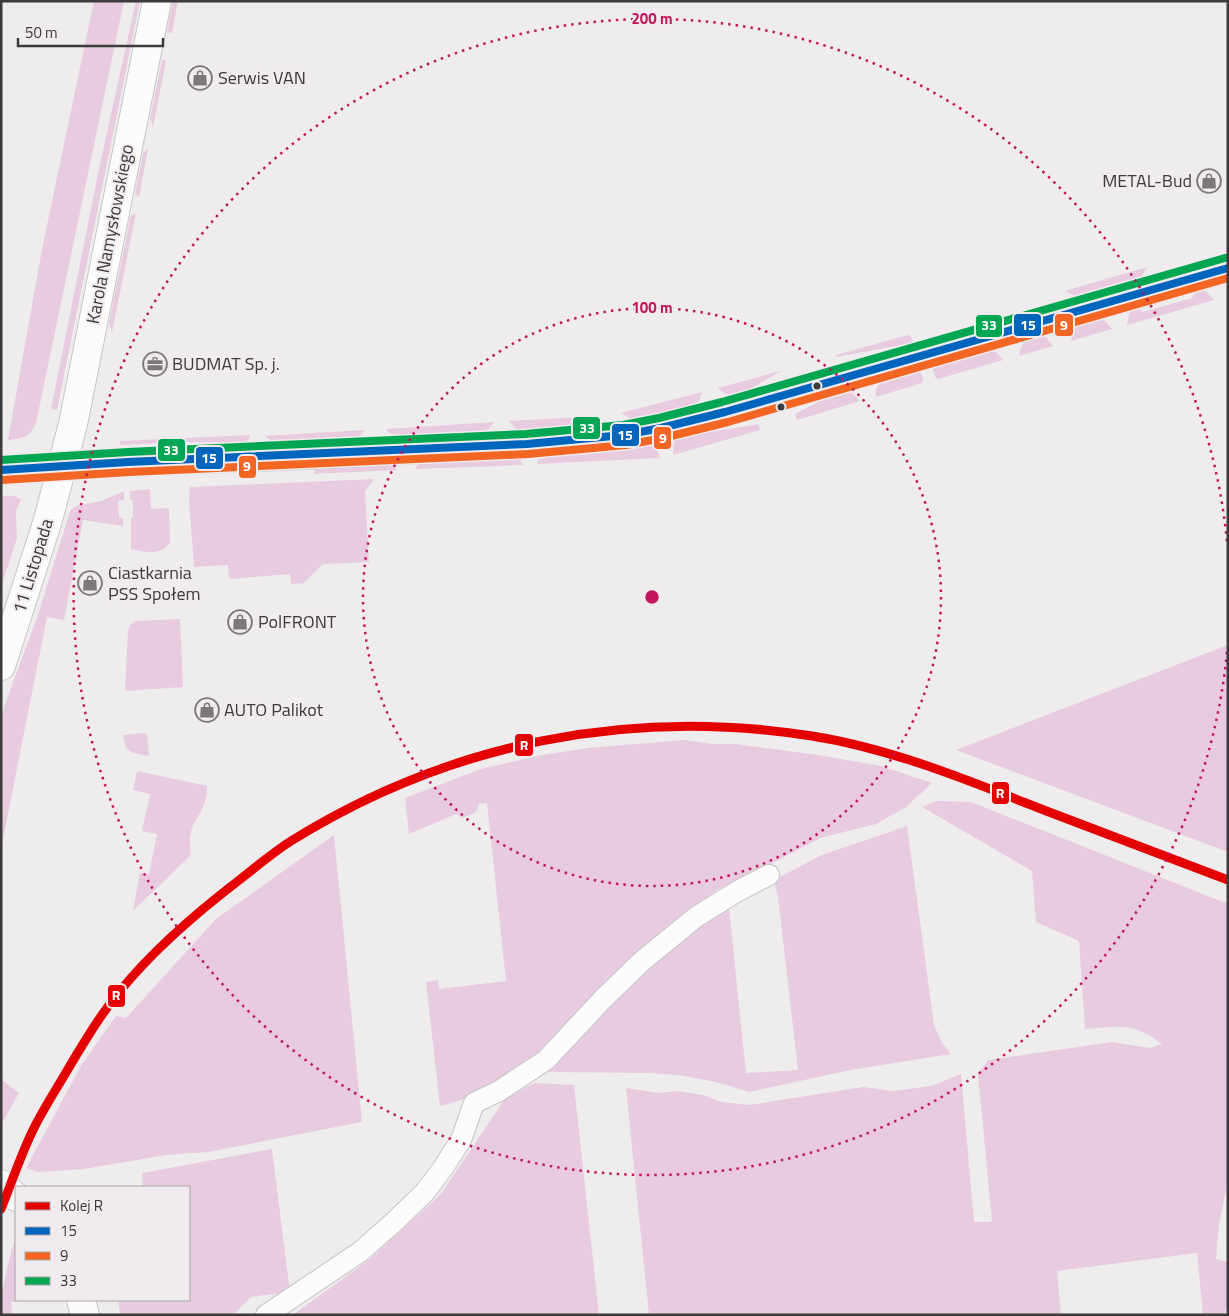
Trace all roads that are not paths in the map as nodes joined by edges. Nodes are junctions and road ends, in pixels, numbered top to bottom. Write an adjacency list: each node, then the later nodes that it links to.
1 (157, 1): 3 (street, Karola Namysłowskiego)
2 (1228, 268): 3 (street)
3 (63, 466): 4 (street); 5 (street, 11 Listopada)
4 (1, 470)
5 (1, 666)
6 (769, 875): 11 (street)
7 (1, 1184): 8 (street)
8 (15, 1197)
9 (81, 1301): 10 (street)
10 (85, 1315)
11 (266, 1315)

